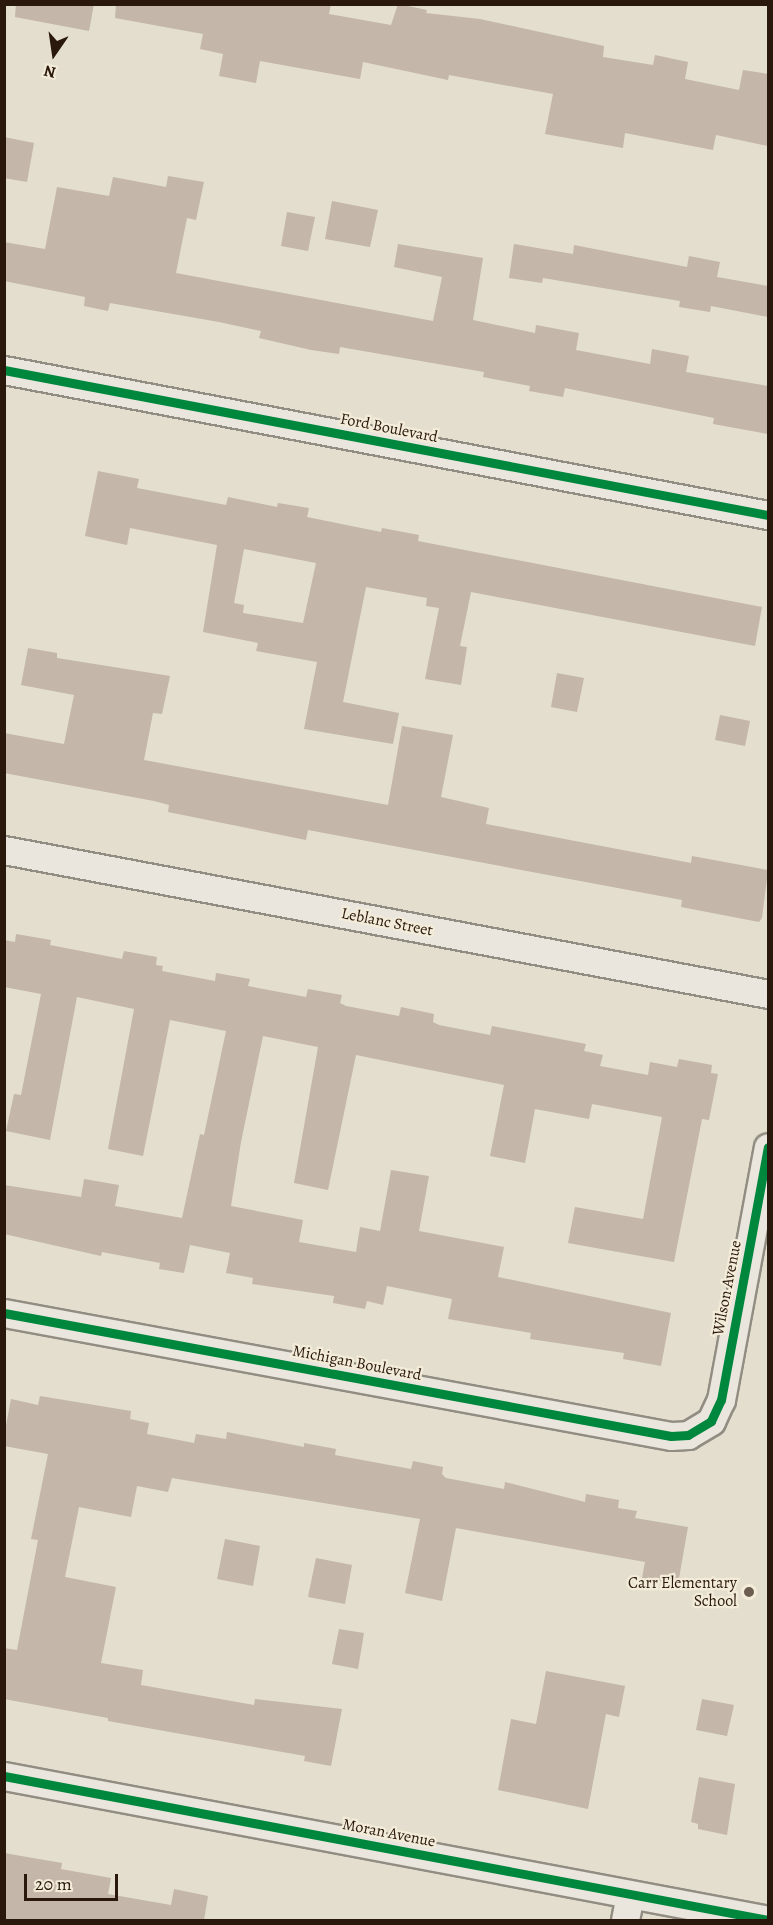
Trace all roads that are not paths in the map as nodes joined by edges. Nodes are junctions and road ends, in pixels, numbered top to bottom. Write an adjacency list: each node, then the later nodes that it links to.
1 (4, 370): 2 (street, Ford Boulevard)
2 (768, 515)
3 (4, 850): 4 (street, Leblanc Street)
4 (768, 994)
5 (768, 1147): 7 (street, Wilson Avenue)
6 (4, 1313): 7 (street, Michigan Boulevard)
7 (703, 1429)
8 (4, 1776): 9 (street, Moran Avenue)
9 (630, 1894): 10 (street); 11 (street, Moran Avenue)
10 (625, 1920)
11 (768, 1920)

